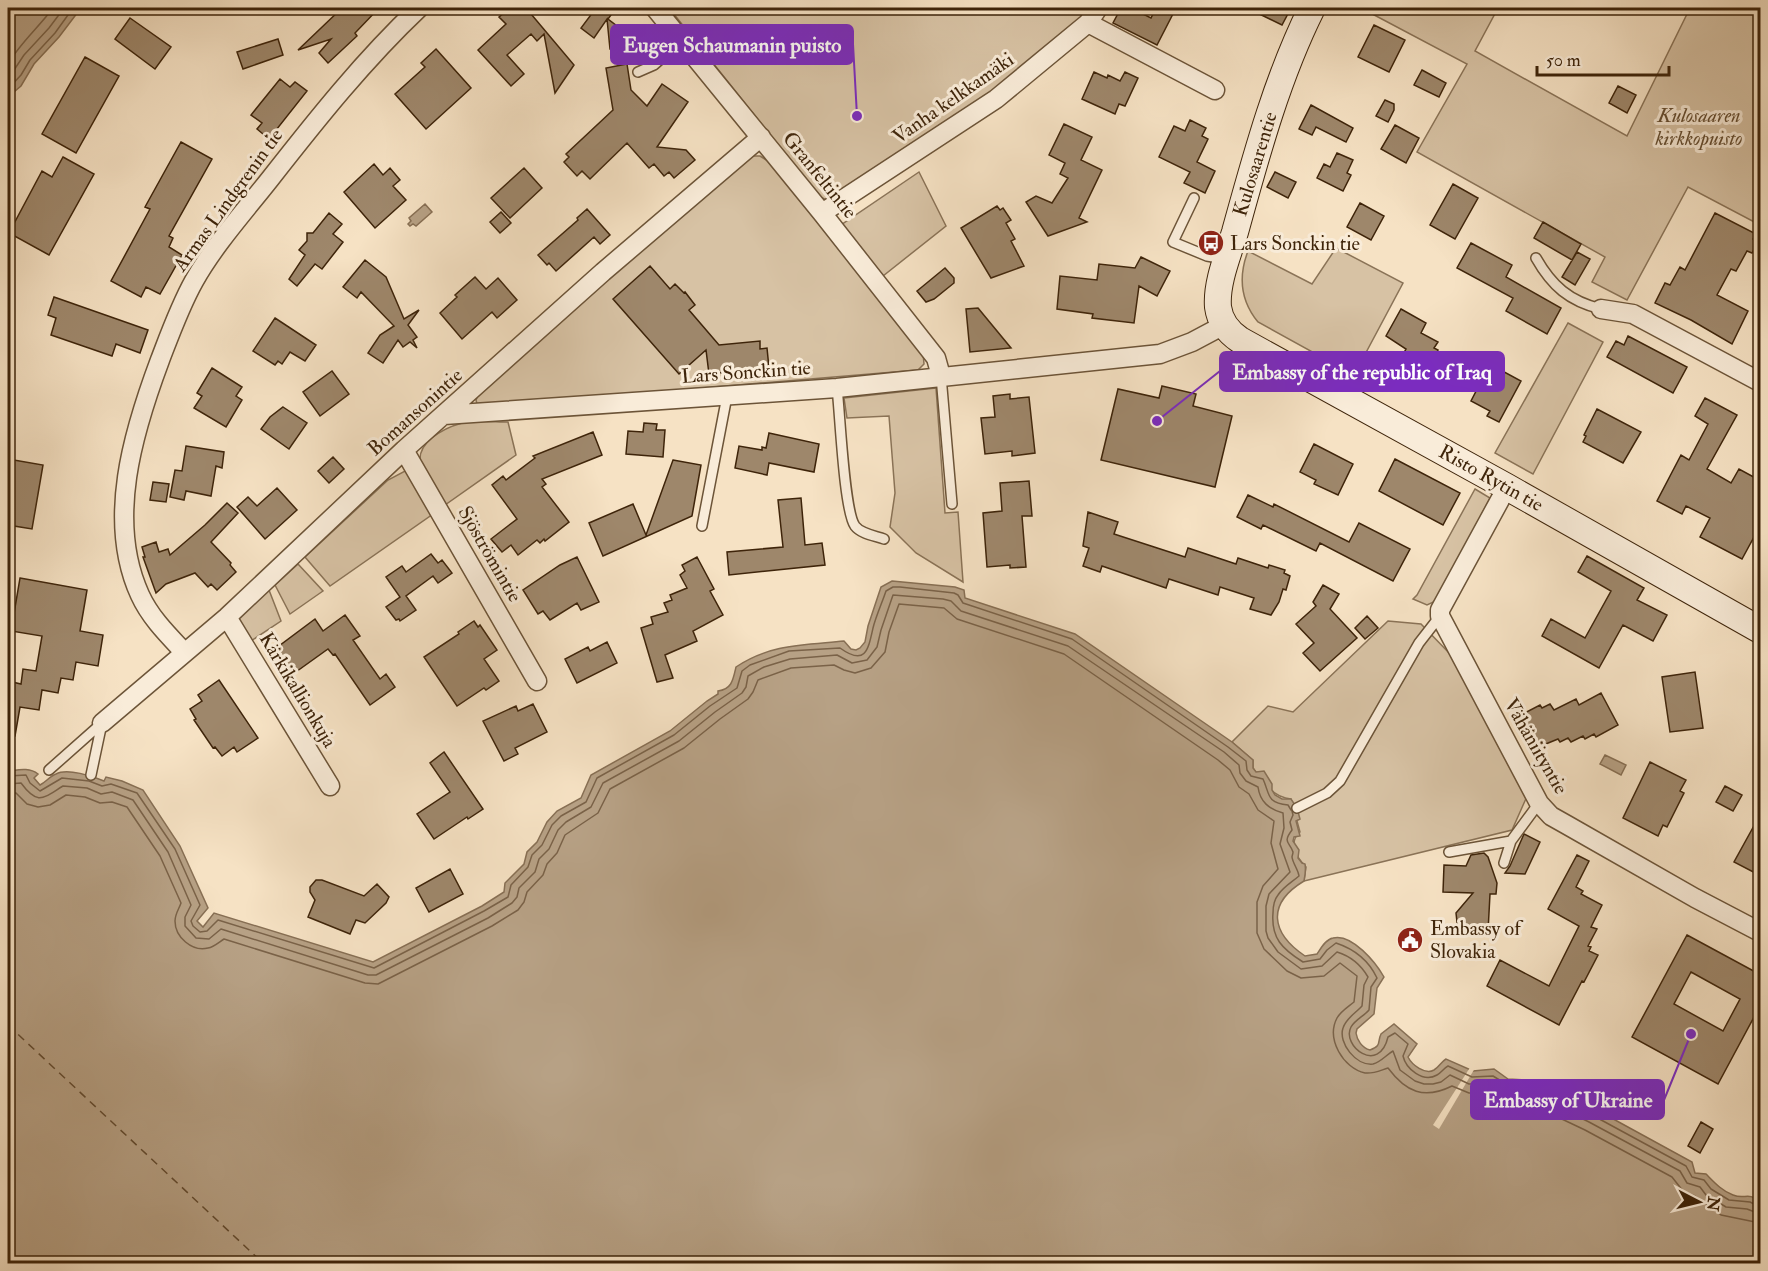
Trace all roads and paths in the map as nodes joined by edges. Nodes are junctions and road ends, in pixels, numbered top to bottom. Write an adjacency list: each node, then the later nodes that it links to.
1 (419, 8): 29 (street, Armas Lindgrenin tie)
2 (656, 8): 6 (street, Granfeltintie)
3 (1098, 8): 5 (street, Vanha kelkkamäki)
4 (1312, 8): 13 (street, Kulosaarentie)
5 (1088, 23): 8 (street); 11 (street, Vanha kelkkamäki)
6 (682, 40): 7 (lane); 9 (street, Granfeltintie)
7 (638, 72)
8 (1215, 90)
9 (761, 137): 11 (street, Granfeltintie); 20 (street, Bomansonintie)
10 (1194, 198): 13 (lane)
11 (822, 213): 16 (street, Granfeltintie)
12 (1536, 258): 14 (lane)
13 (1227, 259): 15 (street, Kulosaarentie)
14 (1601, 309): 17 (street)
15 (1224, 325): 16 (street, Lars Sonckin tie); 22 (street, Risto Rytin tie)
16 (941, 376): 18 (street, Lars Sonckin tie); 23 (lane)
17 (1761, 382)
18 (837, 388): 19 (street, Lars Sonckin tie); 25 (lane)
19 (726, 396): 20 (street, Lars Sonckin tie); 24 (lane)
20 (444, 415): 21 (street, Bomansonintie)
21 (404, 450): 27 (street, Bomansonintie); 30 (street, Sjöströmintie)
22 (1507, 487): 26 (street); 28 (street, Risto Rytin tie)
23 (951, 504)
24 (702, 526)
25 (884, 539)
26 (1440, 616): 35 (street, Vähäniityntie); 36 (lane)
27 (227, 617): 29 (street, Bomansonintie); 34 (street, Kärkikallionkuja)
28 (1761, 630)
29 (184, 652): 31 (street, Bomansonintie)
30 (537, 681)
31 (102, 723): 32 (lane); 33 (lane)
32 (49, 770)
33 (91, 775)
34 (330, 786)
35 (1539, 803): 37 (lane); 40 (street, Vähäniityntie)
36 (1297, 808)
37 (1510, 841): 38 (lane); 39 (lane)
38 (1449, 852)
39 (1504, 863)
40 (1761, 932)

